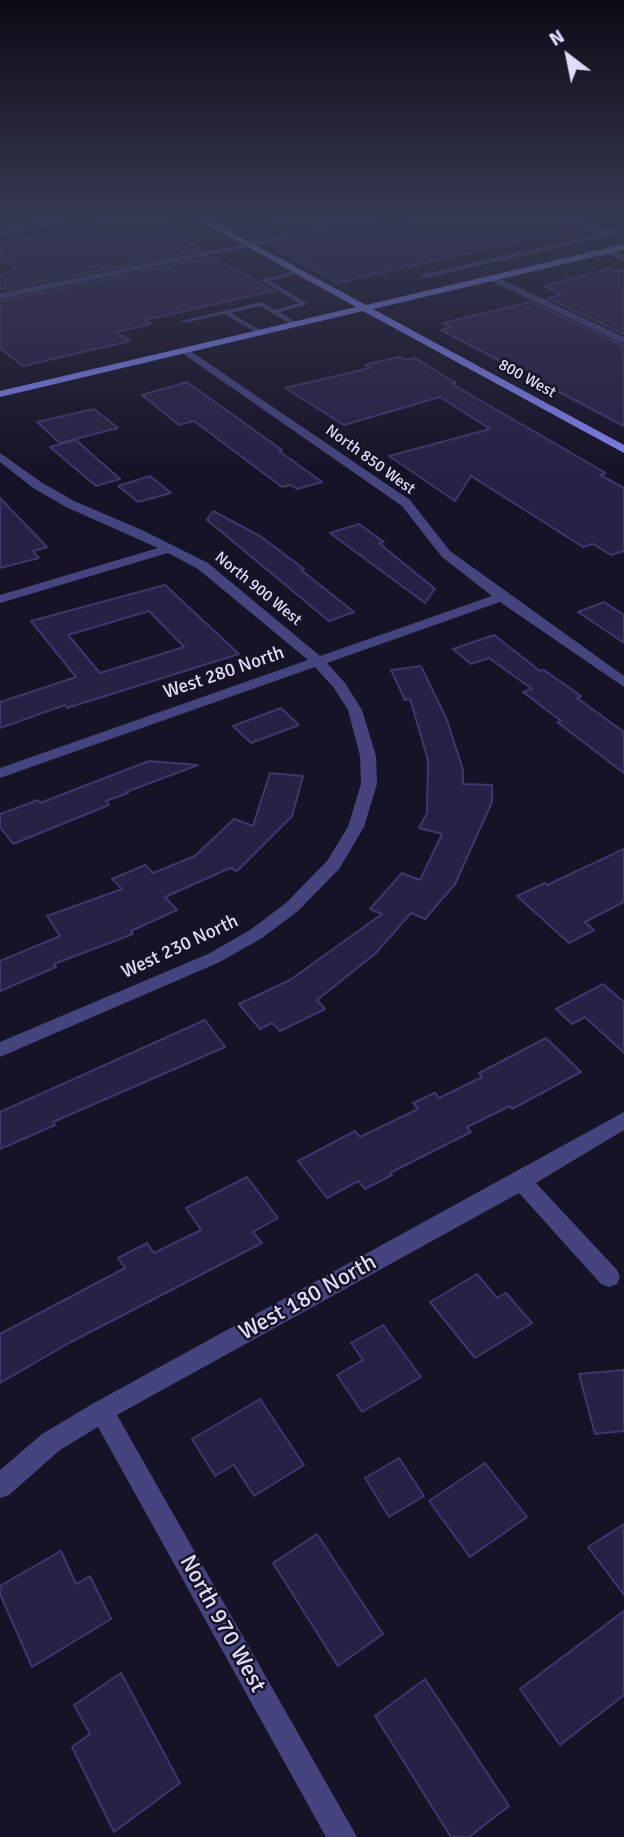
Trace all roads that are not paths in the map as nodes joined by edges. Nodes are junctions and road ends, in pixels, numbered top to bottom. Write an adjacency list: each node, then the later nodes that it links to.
1 (299, 301): 7 (lane)
2 (348, 301): 5 (main road, 800 West)
3 (397, 301): 5 (main road)
4 (540, 301): 11 (street)
5 (363, 309): 9 (main road); 14 (main road, 800 West)
6 (225, 312): 7 (lane); 8 (lane); 10 (lane)
7 (274, 312): 9 (lane)
8 (184, 321)
9 (296, 325): 10 (main road)
10 (261, 333): 12 (main road)
11 (624, 341)
12 (186, 351): 13 (main road); 18 (street, North 850 West)
13 (0, 394)
14 (624, 450)
15 (0, 456): 16 (street, North 900 West)
16 (6, 470): 17 (street, North 900 West)
17 (168, 549): 19 (street); 20 (street, North 900 West)
18 (502, 597): 20 (street, West 280 North); 21 (street, North 850 West)
19 (0, 599)
20 (317, 661): 22 (street, West 280 North); 23 (street, North 900 West)
21 (624, 683)
22 (0, 773)
23 (365, 802): 24 (street, West 230 North)
24 (0, 1050)
25 (624, 1121): 26 (street, West 180 North)
26 (522, 1181): 27 (street); 28 (street, West 180 North)
27 (609, 1277)
28 (102, 1411): 29 (street, West 180 North); 30 (street, North 970 West)
29 (0, 1486)
30 (342, 1837)

